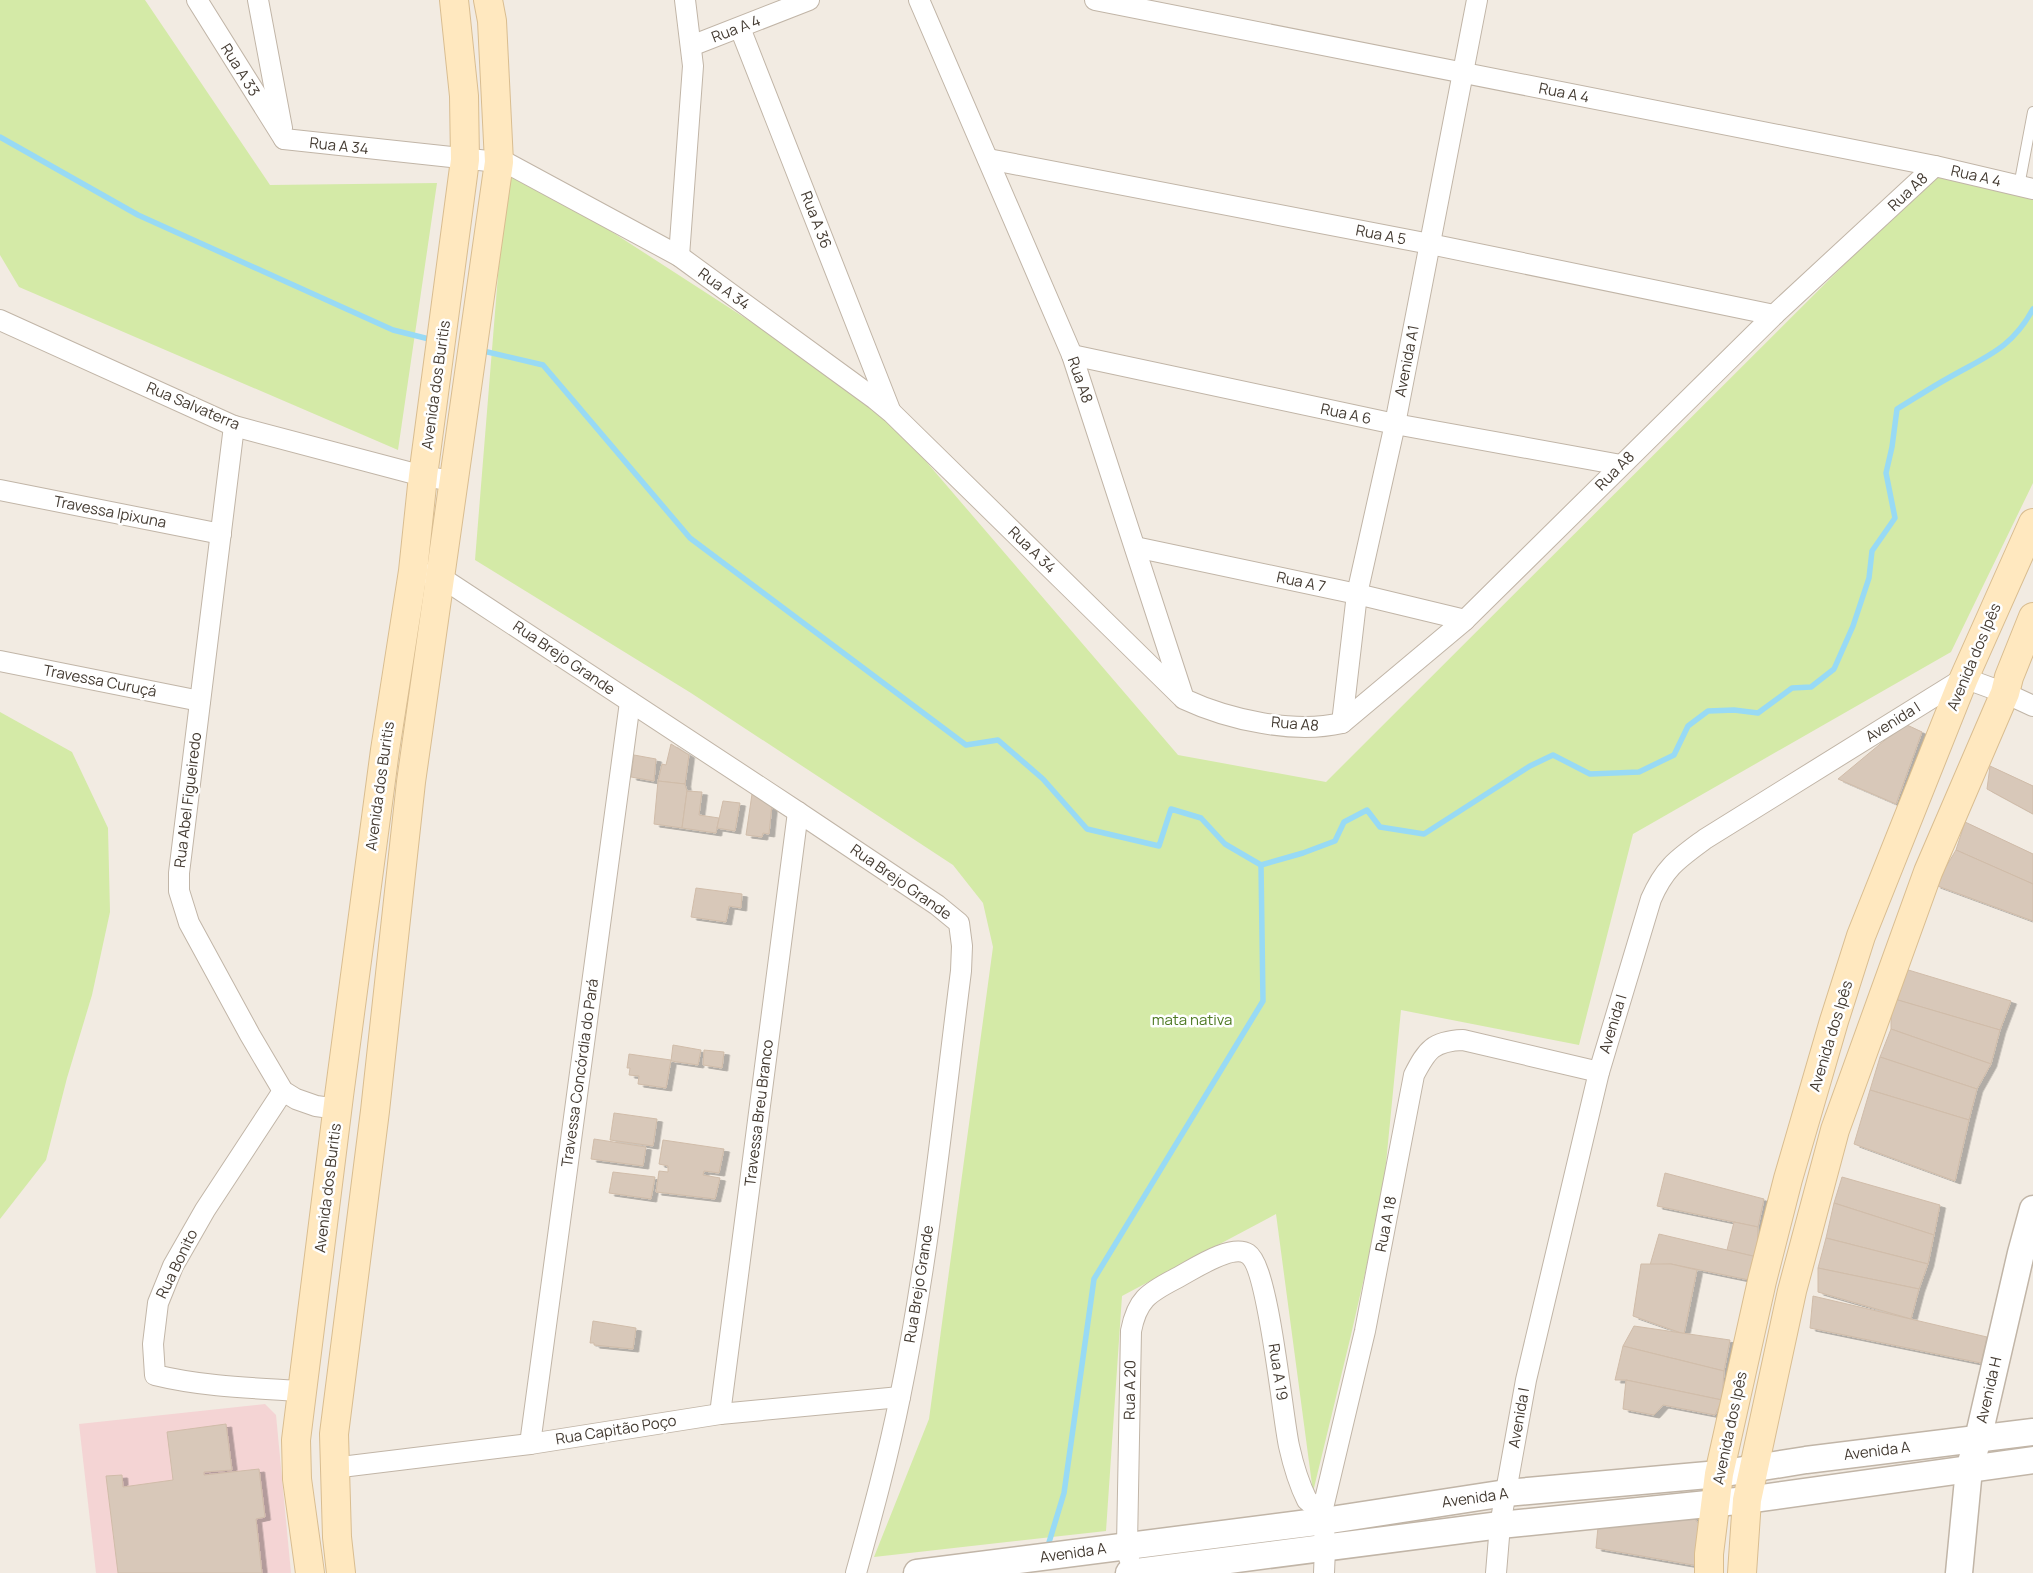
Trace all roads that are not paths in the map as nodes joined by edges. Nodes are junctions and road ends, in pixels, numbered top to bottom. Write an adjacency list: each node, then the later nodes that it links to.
1 (197, 0): 14 (street, Rua A 33)
2 (258, 0): 14 (street)
3 (454, 0): 16 (main road, Avenida dos Buritis)
4 (488, 0): 17 (main road, Avenida dos Buritis)
5 (685, 0): 11 (street)
6 (809, 0): 10 (street, Rua A 4)
7 (919, 0): 15 (street, Rua A8)
8 (1095, 0): 12 (street, Rua A 4)
9 (1477, 0): 12 (street, Avenida A1)
10 (740, 28): 11 (street, Rua A 4); 25 (street, Rua A 36)
11 (691, 46): 21 (street)
12 (1462, 72): 18 (street, Rua A 4); 20 (street, Avenida A1)
13 (2033, 112): 19 (lane)
14 (284, 139): 16 (street, Rua A 34)
15 (988, 159): 20 (street, Rua A 5); 24 (street, Rua A8)
16 (465, 160): 17 (street, Rua A 34); 29 (main road, Avenida dos Buritis)
17 (499, 162): 21 (street, Rua A 34); 30 (main road, Avenida dos Buritis)
18 (1936, 166): 19 (street, Rua A 4); 22 (street, Rua A8)
19 (2026, 188)
20 (1430, 244): 22 (street, Rua A 5); 26 (street, Avenida A1)
21 (679, 256): 25 (street, Rua A 34)
22 (1774, 315): 28 (street, Rua A8)
23 (0, 320): 27 (street, Rua Salvaterra)
24 (1072, 355): 26 (street, Rua A 6); 34 (street, Rua A8)
25 (892, 413): 42 (street, Rua A 34)
26 (1395, 424): 28 (street, Rua A 6); 36 (street, Avenida A1)
27 (234, 426): 29 (street, Rua Salvaterra); 33 (street, Rua Abel Figueiredo)
28 (1621, 465): 38 (street, Rua A8)
29 (423, 476): 30 (street, Rua Salvaterra); 35 (main road, Avenida dos Buritis)
30 (453, 481): 35 (main road, Avenida dos Buritis)
31 (0, 490): 33 (street, Travessa Ipixuna)
32 (2033, 523): 40 (main road, Avenida dos Ipês)
33 (220, 534): 43 (street, Rua Abel Figueiredo)
34 (1135, 547): 36 (street, Rua A 7); 42 (street, Rua A8)
35 (426, 573): 44 (street, Rua Brejo Grande); 50 (main road, Avenida dos Buritis); 61 (main road, Avenida dos Buritis)
36 (1357, 594): 38 (street, Rua A 7); 46 (street, Avenida A1)
37 (2033, 617): 41 (main road)
38 (1465, 620): 46 (street, Rua A8)
39 (0, 661): 43 (street, Travessa Curuçá)
40 (1964, 678): 41 (street); 48 (street, Avenida I); 64 (main road, Avenida dos Ipês)
41 (2005, 692): 45 (street); 62 (main road)
42 (1184, 699): 46 (street, Rua A8)
43 (200, 701): 49 (street, Rua Abel Figueiredo)
44 (630, 702): 47 (street, Rua Brejo Grande); 59 (street, Travessa Concórdia do Pará)
45 (2033, 706)
46 (1342, 723)
47 (798, 812): 55 (street, Rua Brejo Grande); 56 (street, Travessa Breu Branco)
48 (1599, 1072): 65 (street, Avenida I); 68 (street, Rua A 18)
49 (283, 1091): 50 (street); 54 (street, Rua Bonito)
50 (338, 1109): 54 (main road, Avenida dos Buritis)
51 (2033, 1209): 52 (street, Avenida H)
52 (2027, 1253): 58 (street, Avenida H)
53 (1221, 1254): 68 (street, Rua A 19); 70 (street, Rua A 20)
54 (302, 1391): 72 (main road, Avenida dos Buritis)
55 (900, 1397): 56 (street, Rua Capitão Poço); 74 (street, Rua Brejo Grande)
56 (720, 1414): 59 (street, Rua Capitão Poço)
57 (2033, 1432): 58 (street, Avenida A)
58 (1978, 1439): 62 (street, Avenida A); 63 (street, Avenida H)
59 (530, 1444): 61 (street, Rua Capitão Poço)
60 (2033, 1460): 63 (street, Avenida A)
61 (333, 1468): 73 (main road, Avenida dos Buritis)
62 (1754, 1469): 64 (street, Avenida A); 66 (main road)
63 (1968, 1469): 66 (street, Avenida A); 80 (street, Avenida H)
64 (1719, 1474): 65 (street, Avenida A); 67 (main road, Avenida dos Ipês)
65 (1506, 1493): 68 (street, Avenida A); 69 (street, Avenida I)
66 (1747, 1500): 67 (street, Avenida A); 79 (main road)
67 (1716, 1504): 69 (street, Avenida A); 78 (main road, Avenida dos Ipês)
68 (1324, 1514): 70 (street, Avenida A); 71 (street, Rua A 18)
69 (1500, 1525): 71 (street, Avenida A); 77 (street, Avenida I)
70 (1127, 1545): 75 (street, Avenida A); 76 (street, Rua A 20)
71 (1324, 1561): 76 (street, Avenida A)
72 (310, 1573)
73 (342, 1573)
74 (856, 1573)
75 (917, 1573)
76 (1130, 1573)
77 (1496, 1573)
78 (1708, 1573)
79 (1742, 1573)
80 (1959, 1573)

